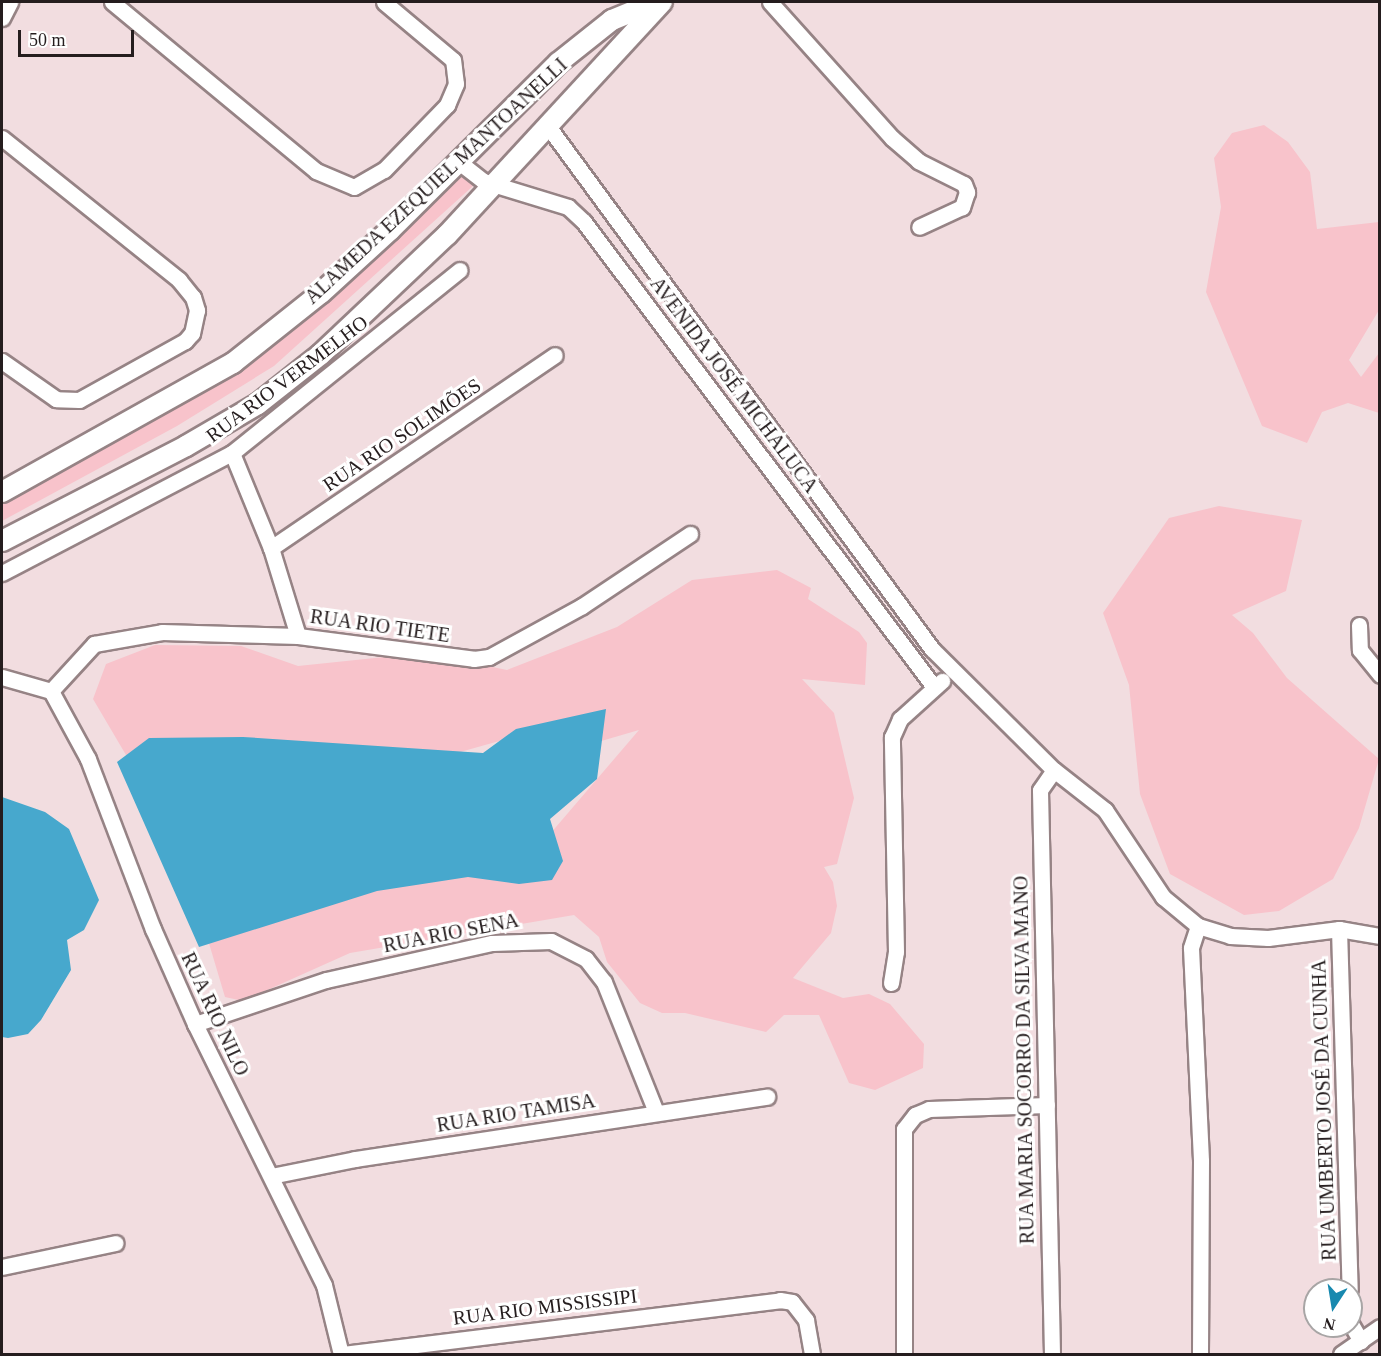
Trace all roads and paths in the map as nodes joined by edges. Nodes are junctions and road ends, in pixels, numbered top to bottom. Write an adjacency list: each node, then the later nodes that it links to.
1 (10, 2): 7 (street)
2 (112, 2): 3 (street)
3 (384, 2)
4 (656, 2): 8 (main road, ALAMEDA EZEQUIEL MANTOANELLI)
5 (662, 2): 9 (main road, ALAMEDA EZEQUIEL MANTOANELLI)
6 (770, 2): 14 (street)
7 (2, 18)
8 (558, 63): 9 (main road); 12 (main road, ALAMEDA EZEQUIEL MANTOANELLI)
9 (581, 87): 10 (main road, ALAMEDA EZEQUIEL MANTOANELLI)
10 (550, 129): 13 (main road, ALAMEDA EZEQUIEL MANTOANELLI); 26 (street, AVENIDA JOSÉ MICHALUCA)
11 (2, 138): 17 (street)
12 (459, 162): 13 (street, AVENIDA JOSÉ MICHALUCA); 19 (main road, ALAMEDA EZEQUIEL MANTOANELLI)
13 (495, 185): 21 (main road, ALAMEDA EZEQUIEL MANTOANELLI); 29 (street, AVENIDA JOSÉ MICHALUCA)
14 (919, 227)
15 (460, 270): 18 (street, RUA RIO VERMELHO)
16 (555, 355): 22 (street, RUA RIO SOLIMÕES)
17 (2, 361)
18 (232, 453): 22 (street); 23 (street, RUA RIO VERMELHO)
19 (2, 492)
20 (690, 534): 25 (street, RUA RIO TIETE)
21 (2, 541)
22 (271, 548): 25 (street)
23 (2, 573)
24 (1359, 625): 27 (street)
25 (298, 636): 30 (street, RUA RIO TIETE)
26 (952, 674): 29 (street); 31 (street, AVENIDA JOSÉ MICHALUCA)
27 (1380, 675)
28 (2, 677): 30 (street)
29 (934, 687): 35 (street)
30 (51, 691): 36 (street, RUA RIO NILO)
31 (1054, 770): 32 (street, AVENIDA JOSÉ MICHALUCA); 38 (street, RUA MARIA SOCORRO DA SILVA MANO)
32 (1198, 926): 33 (street); 51 (street)
33 (1339, 929): 34 (street); 43 (street, RUA UMBERTO JOSÉ DA CUNHA)
34 (1380, 936)
35 (891, 983)
36 (195, 1024): 39 (street, RUA RIO SENA); 40 (street, RUA RIO NILO)
37 (767, 1097): 39 (street, RUA RIO TAMISA)
38 (1047, 1105): 49 (street); 50 (street, RUA MARIA SOCORRO DA SILVA MANO)
39 (656, 1112): 40 (street, RUA RIO TAMISA)
40 (271, 1176): 47 (street, RUA RIO NILO)
41 (116, 1243): 42 (street)
42 (2, 1267)
43 (1350, 1278)
44 (1380, 1327): 46 (street)
45 (1359, 1338): 46 (street)
46 (1361, 1341): 52 (street)
47 (342, 1354): 48 (street, RUA RIO MISSISSIPI)
48 (812, 1354)
49 (904, 1354)
50 (1052, 1354)
51 (1200, 1354)
52 (1341, 1354)

